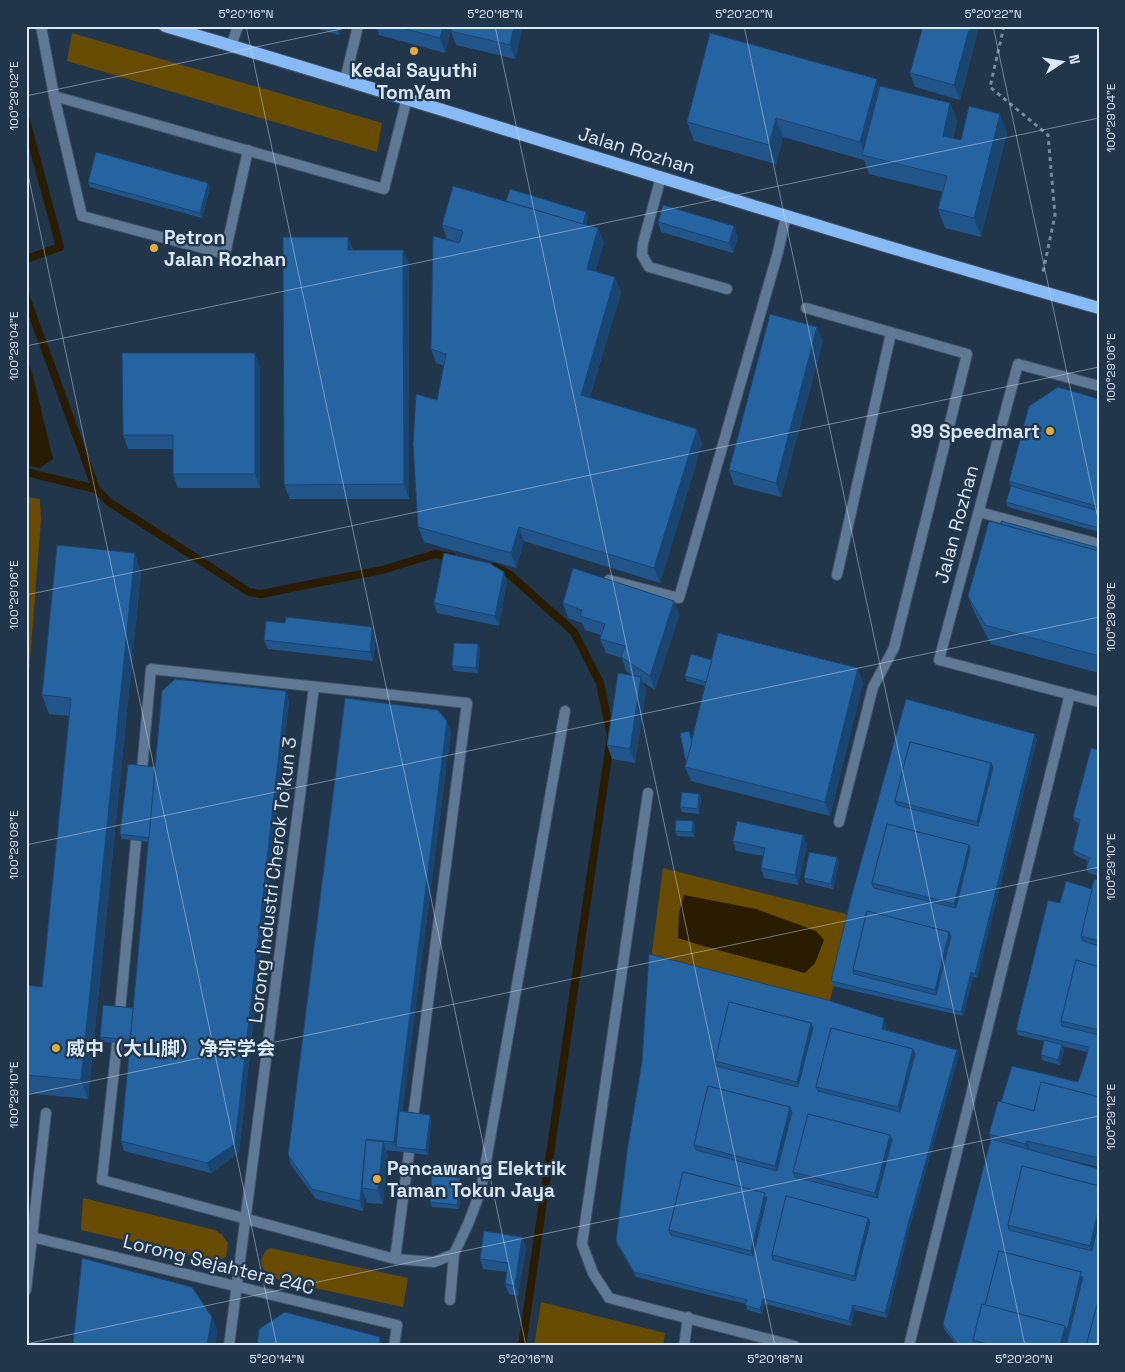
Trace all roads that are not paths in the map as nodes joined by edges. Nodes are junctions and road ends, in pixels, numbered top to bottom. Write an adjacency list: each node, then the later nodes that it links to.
1 (41, 26): 7 (street)
2 (165, 26): 5 (main road, Jalan Rozhan)
3 (238, 26): 5 (street)
4 (358, 26): 6 (street)
5 (231, 46): 6 (main road, Jalan Rozhan)
6 (345, 80): 8 (main road, Jalan Rozhan)
7 (54, 96): 9 (street); 9 (street)
8 (408, 98): 9 (street); 10 (main road, Jalan Rozhan)
9 (248, 150)
10 (661, 176): 11 (main road, Jalan Rozhan); 12 (street)
11 (786, 216): 14 (main road, Jalan Rozhan); 20 (street)
12 (727, 289)
13 (806, 308): 15 (street)
14 (1099, 308)
15 (891, 332): 19 (street); 27 (street)
16 (1099, 386): 17 (street, Jalan Rozhan)
17 (979, 512): 18 (street); 22 (street, Jalan Rozhan)
18 (1099, 544)
19 (836, 575)
20 (609, 580)
21 (314, 687): 25 (street); 32 (street); 34 (street, Lorong Industri Cherok To'kun 3)
22 (1070, 694): 23 (street); 46 (street)
23 (1099, 702)
24 (565, 711): 36 (street)
25 (142, 770)
26 (648, 793): 41 (street)
27 (839, 822)
28 (136, 841): 29 (street)
29 (120, 1011)
30 (117, 1044): 34 (street)
31 (46, 1114): 35 (street)
32 (414, 1118)
33 (409, 1153): 37 (street)
34 (246, 1218): 37 (street); 38 (street, Lorong Industri Cherok To'kun 3)
35 (32, 1237): 38 (street, Lorong Sejahtera 24C); 39 (street)
36 (454, 1254): 37 (street); 40 (street)
37 (396, 1259)
38 (236, 1286): 42 (street, Lorong Industri Cherok To'kun 3); 43 (street, Lorong Sejahtera 24C)
39 (26, 1290)
40 (450, 1300)
41 (688, 1317): 44 (street); 45 (street)
42 (229, 1346)
43 (394, 1346)
44 (684, 1346)
45 (795, 1346)
46 (909, 1346)

